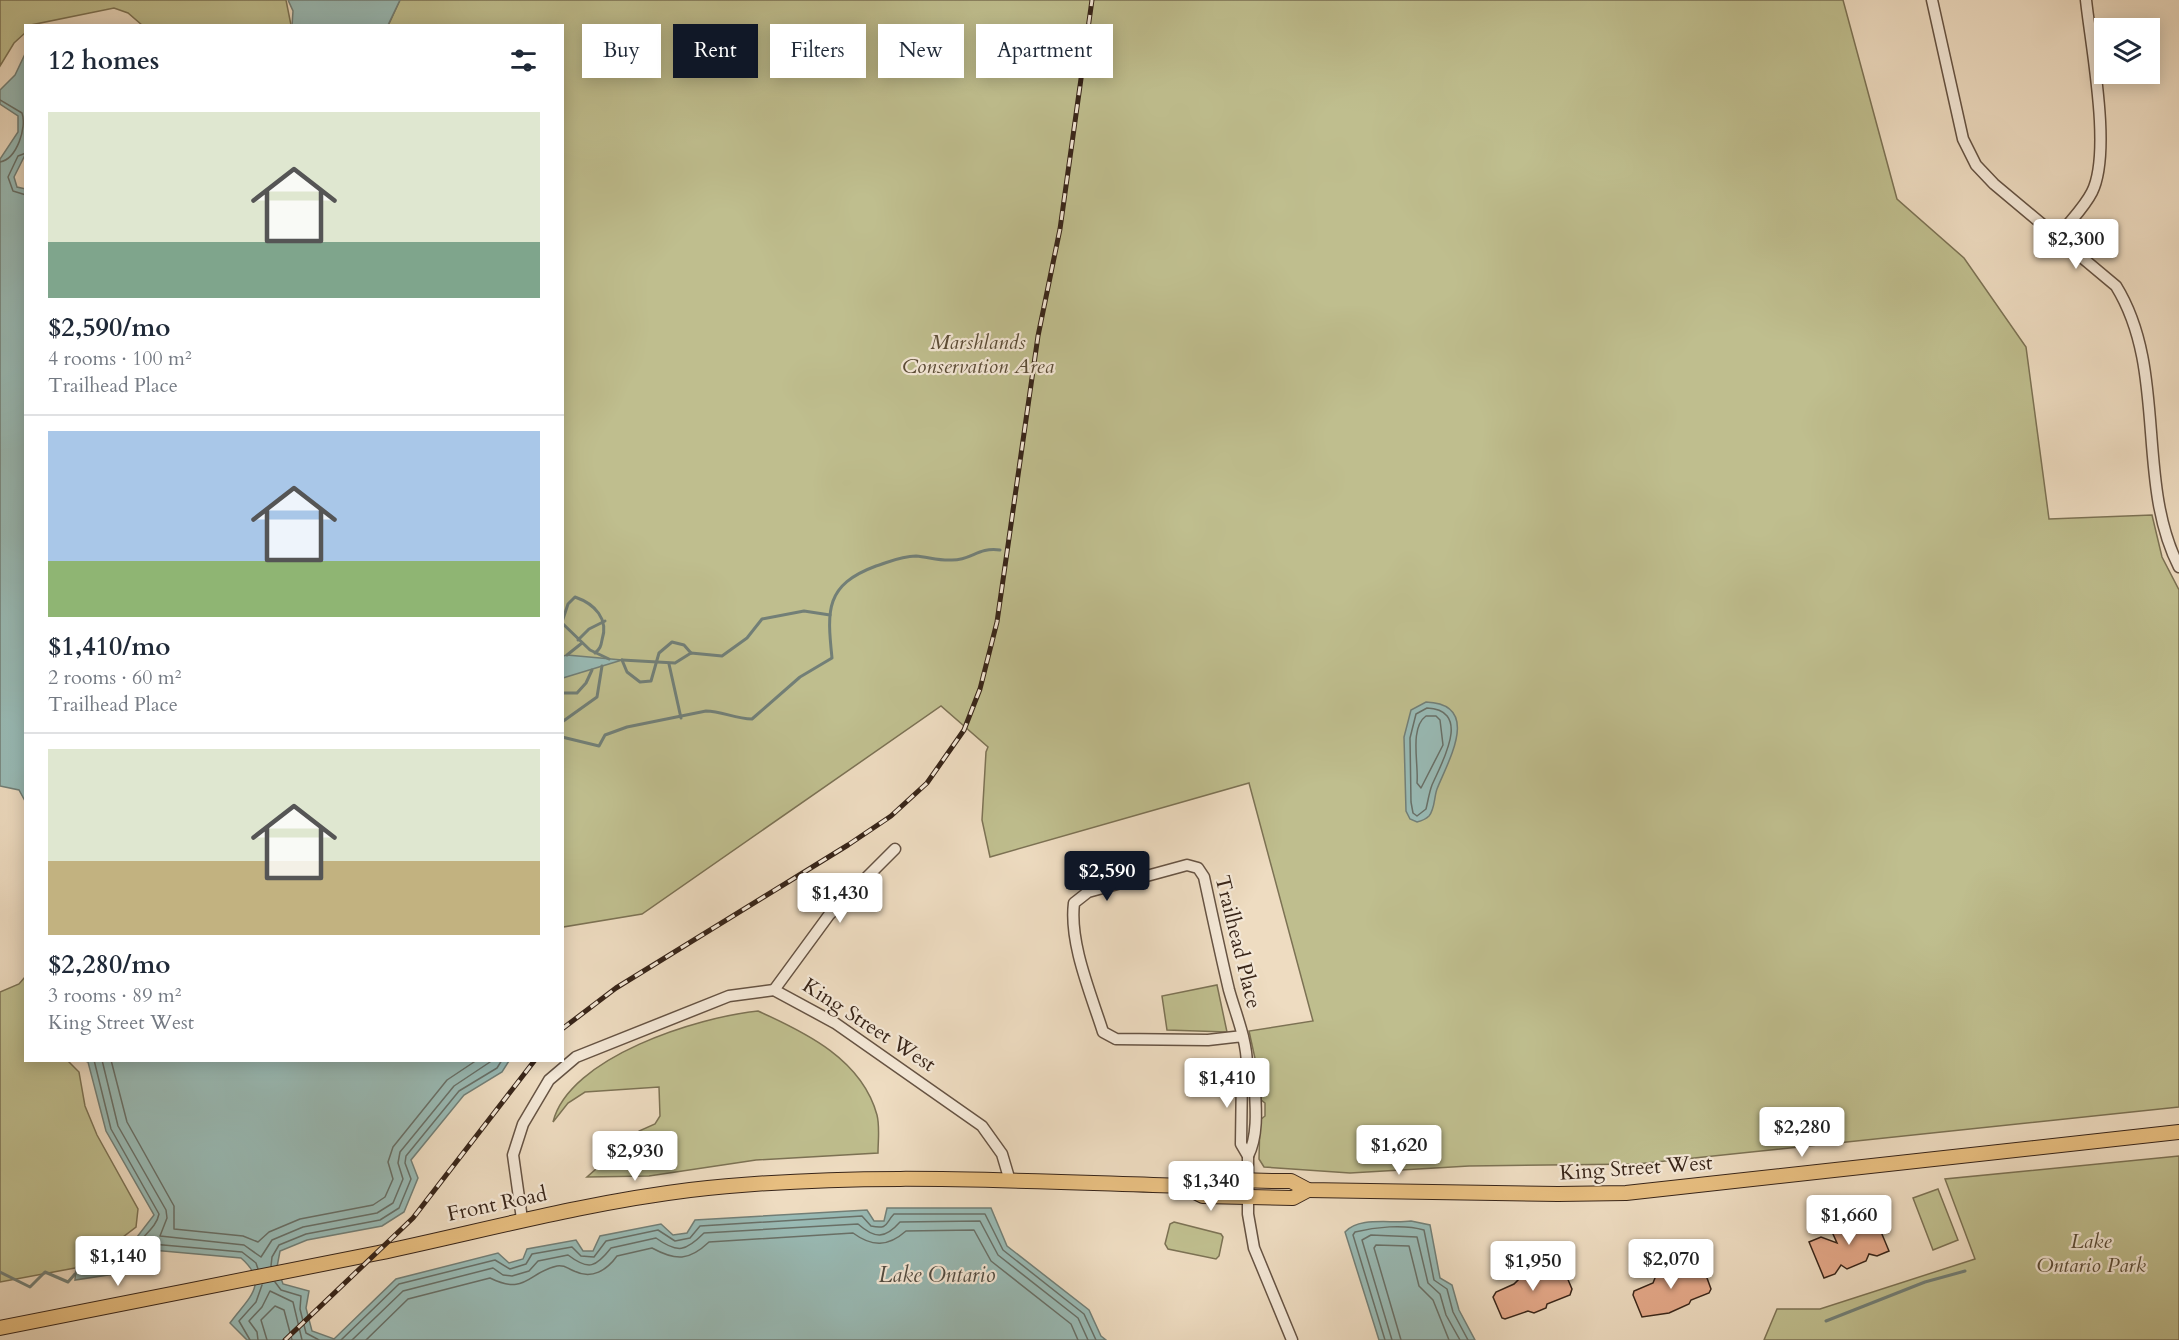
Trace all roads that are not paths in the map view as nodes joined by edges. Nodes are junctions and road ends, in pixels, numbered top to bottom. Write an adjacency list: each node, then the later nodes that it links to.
1 (1932, 0): 3 (street)
2 (2086, 0): 3 (street)
3 (2059, 236): 4 (street)
4 (2179, 567)
5 (895, 849): 6 (street)
6 (774, 990): 9 (street, King Street West); 14 (street, King Street West)
7 (1243, 1036): 7 (street, Trailhead Place); 10 (street, Trailhead Place)
8 (2179, 1132): 12 (main road, King Street West)
9 (1010, 1181): 11 (main road, King Street West); 14 (main road, Front Road)
10 (1248, 1181): 11 (main road, King Street West); 12 (main road, King Street West); 13 (street, Trailhead Place)
11 (1183, 1186): 13 (main road, King Street West)
12 (1308, 1190): 13 (main road, King Street West)
13 (1248, 1197): 16 (street, Trailhead Place)
14 (522, 1219): 15 (main road, Front Road)
15 (0, 1328)
16 (1292, 1340)

